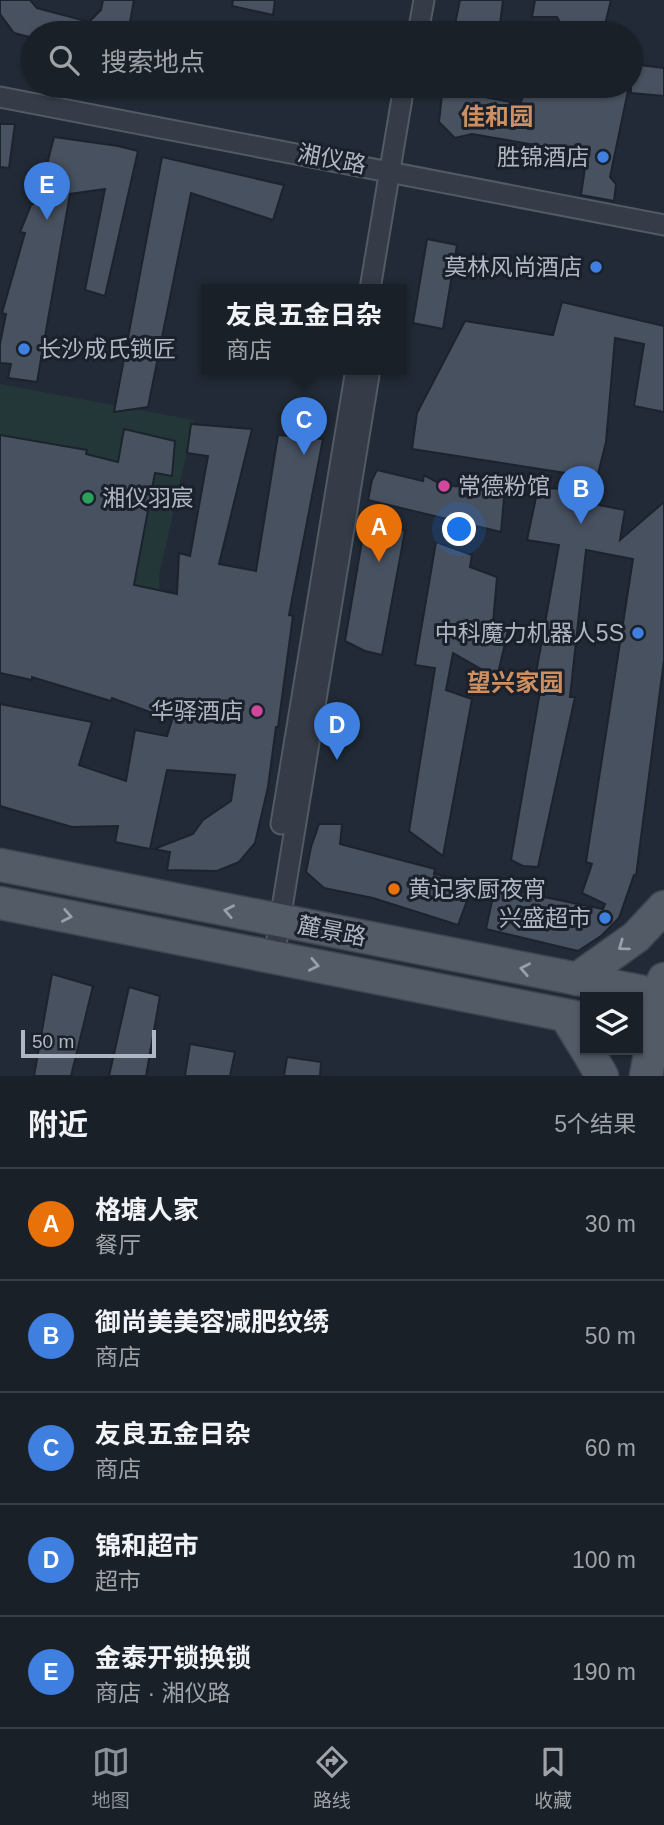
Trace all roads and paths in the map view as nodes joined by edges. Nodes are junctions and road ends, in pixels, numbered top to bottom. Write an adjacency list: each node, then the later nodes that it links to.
1 (418, 0): 3 (street)
2 (424, 0): 4 (street)
3 (414, 21)
4 (420, 21)
5 (0, 97): 8 (street, 湘仪路)
6 (402, 98): 8 (street)
7 (407, 98): 8 (street)
8 (392, 171): 9 (street, 湘仪路); 10 (street); 11 (street)
9 (664, 225)
10 (371, 284)
11 (381, 284)
12 (355, 375): 17 (street)
13 (369, 375): 17 (street)
14 (0, 865): 17 (main road, 麓景路, one-way to 14)
15 (0, 903): 18 (main road, 麓景路, one-way to 18)
16 (664, 906): 19 (main road, one-way to 19)
17 (272, 919): 18 (street); 19 (main road, 麓景路, one-way to 17)
18 (274, 957): 21 (main road, 麓景路, one-way to 21)
19 (577, 979): 20 (main road, 麓景路)
20 (663, 990): 22 (main road)
21 (576, 1017)
22 (652, 1032): 25 (main road)
23 (590, 1055): 24 (main road)
24 (602, 1076)
25 (646, 1076)

